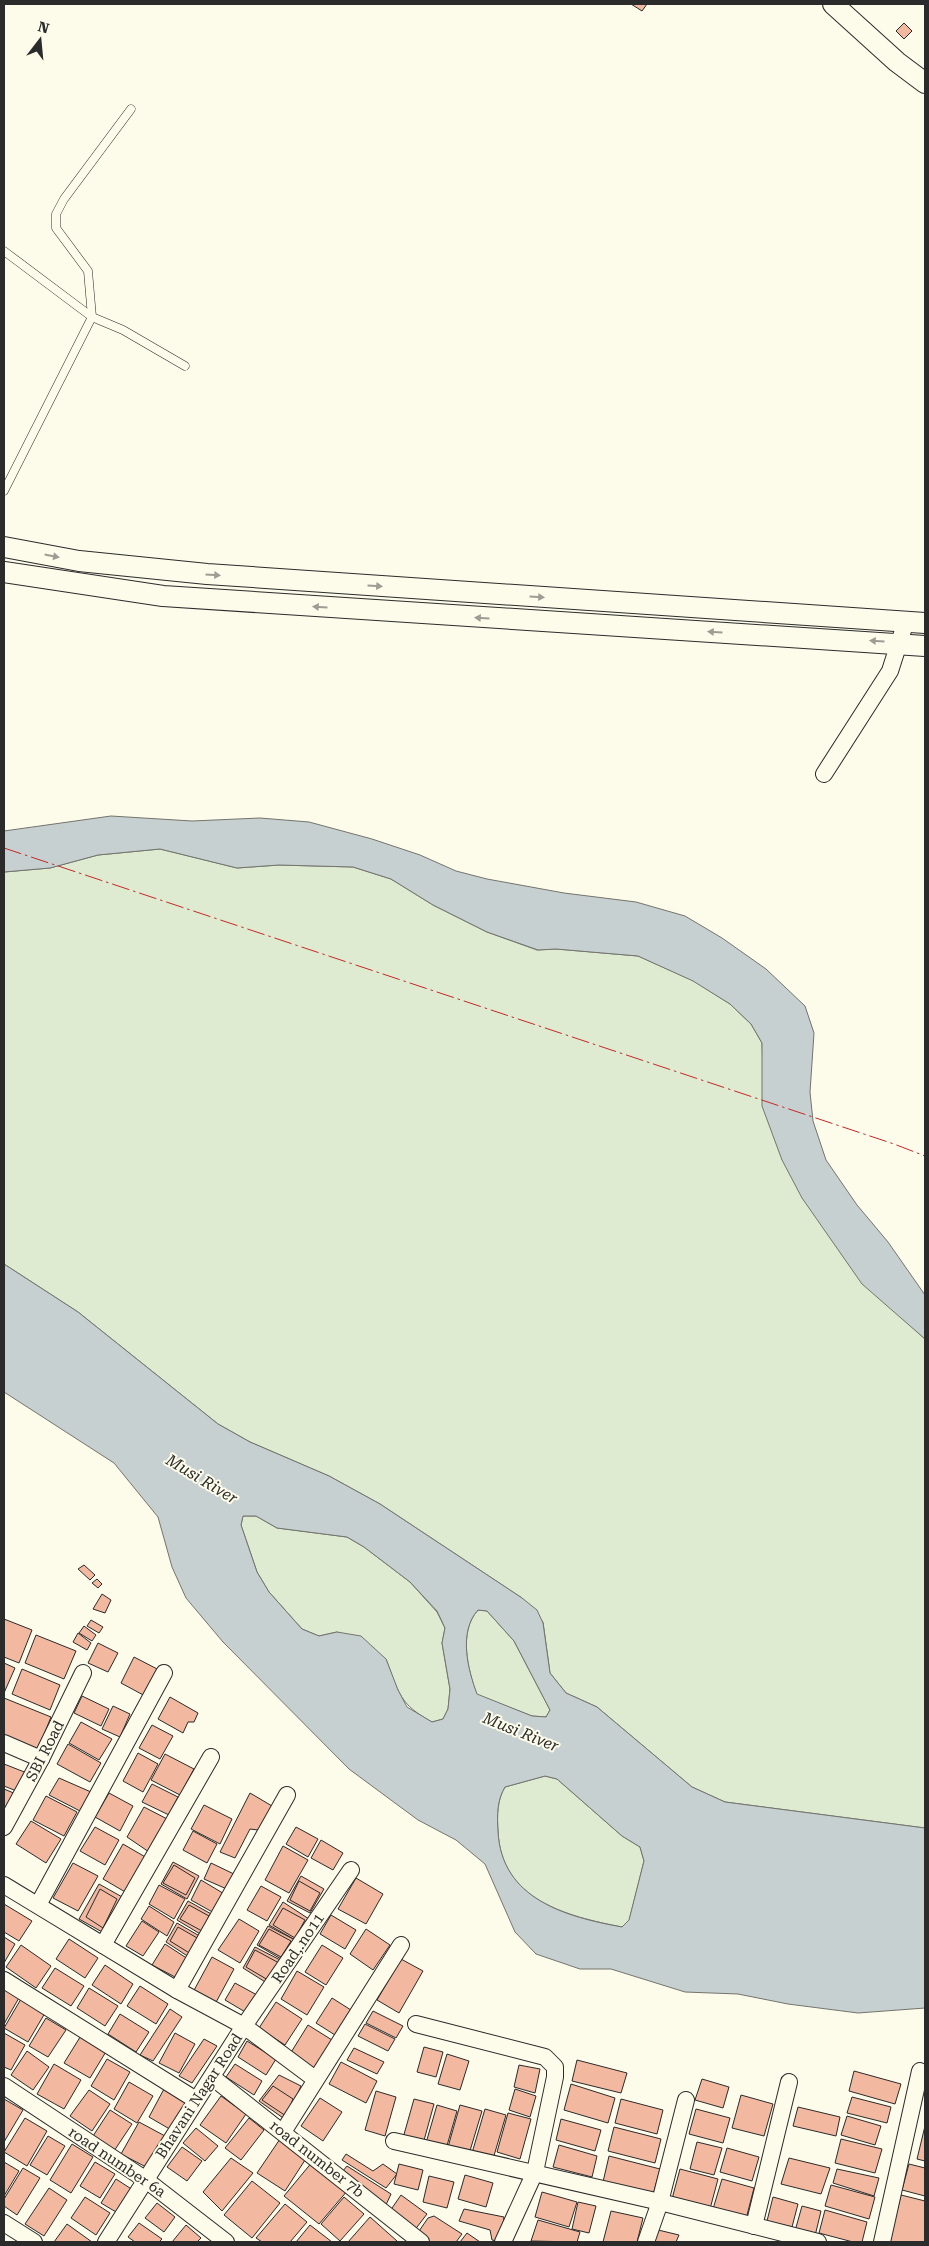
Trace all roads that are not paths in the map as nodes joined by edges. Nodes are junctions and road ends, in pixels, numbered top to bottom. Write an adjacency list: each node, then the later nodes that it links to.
1 (833, 4): 2 (street)
2 (925, 83)
3 (131, 109): 5 (lane)
4 (4, 251): 5 (lane)
5 (92, 317): 6 (lane); 7 (lane)
6 (184, 366)
7 (4, 491)
8 (4, 547): 10 (street, one-way to 10)
9 (4, 572): 11 (street, one-way to 9)
10 (915, 622): 11 (street)
11 (900, 643): 12 (street); 13 (street)
12 (925, 646)
13 (824, 774)
14 (83, 1673): 18 (street, SBI Road)
15 (164, 1673): 23 (street)
16 (4, 1743): 18 (street)
17 (211, 1757): 24 (street)
18 (41, 1759): 20 (street, SBI Road)
19 (287, 1795): 27 (street)
20 (4, 1827)
21 (351, 1870): 29 (street, Road,.no11)
22 (4, 1885): 23 (street)
23 (38, 1905): 24 (street)
24 (103, 1945): 27 (street)
25 (401, 1945): 32 (street)
26 (4, 1980): 35 (street)
27 (177, 1990): 29 (street)
28 (416, 2024): 39 (street)
29 (244, 2026): 31 (street, Bhavani Nagar Road); 32 (street)
30 (920, 2071): 51 (street)
31 (212, 2077): 35 (street, Bhavani Nagar Road); 37 (street, road number 7b)
32 (315, 2079): 37 (street)
33 (789, 2082): 43 (street)
34 (4, 2086): 40 (street, road number 6a)
35 (196, 2100): 40 (street, Bhavani Nagar Road)
36 (686, 2100): 41 (street)
37 (283, 2132): 47 (street, road number 7b)
38 (394, 2141): 39 (street)
39 (535, 2172): 41 (street); 48 (street)
40 (146, 2180): 45 (street, Bhavani Nagar Road); 46 (street, road number 6a)
41 (660, 2202): 43 (street); 49 (street)
42 (4, 2223): 44 (street)
43 (754, 2226): 50 (street)
44 (34, 2242)
45 (106, 2242)
46 (226, 2242)
47 (421, 2242)
48 (503, 2242)
49 (646, 2242)
50 (818, 2242)
51 (882, 2242)

